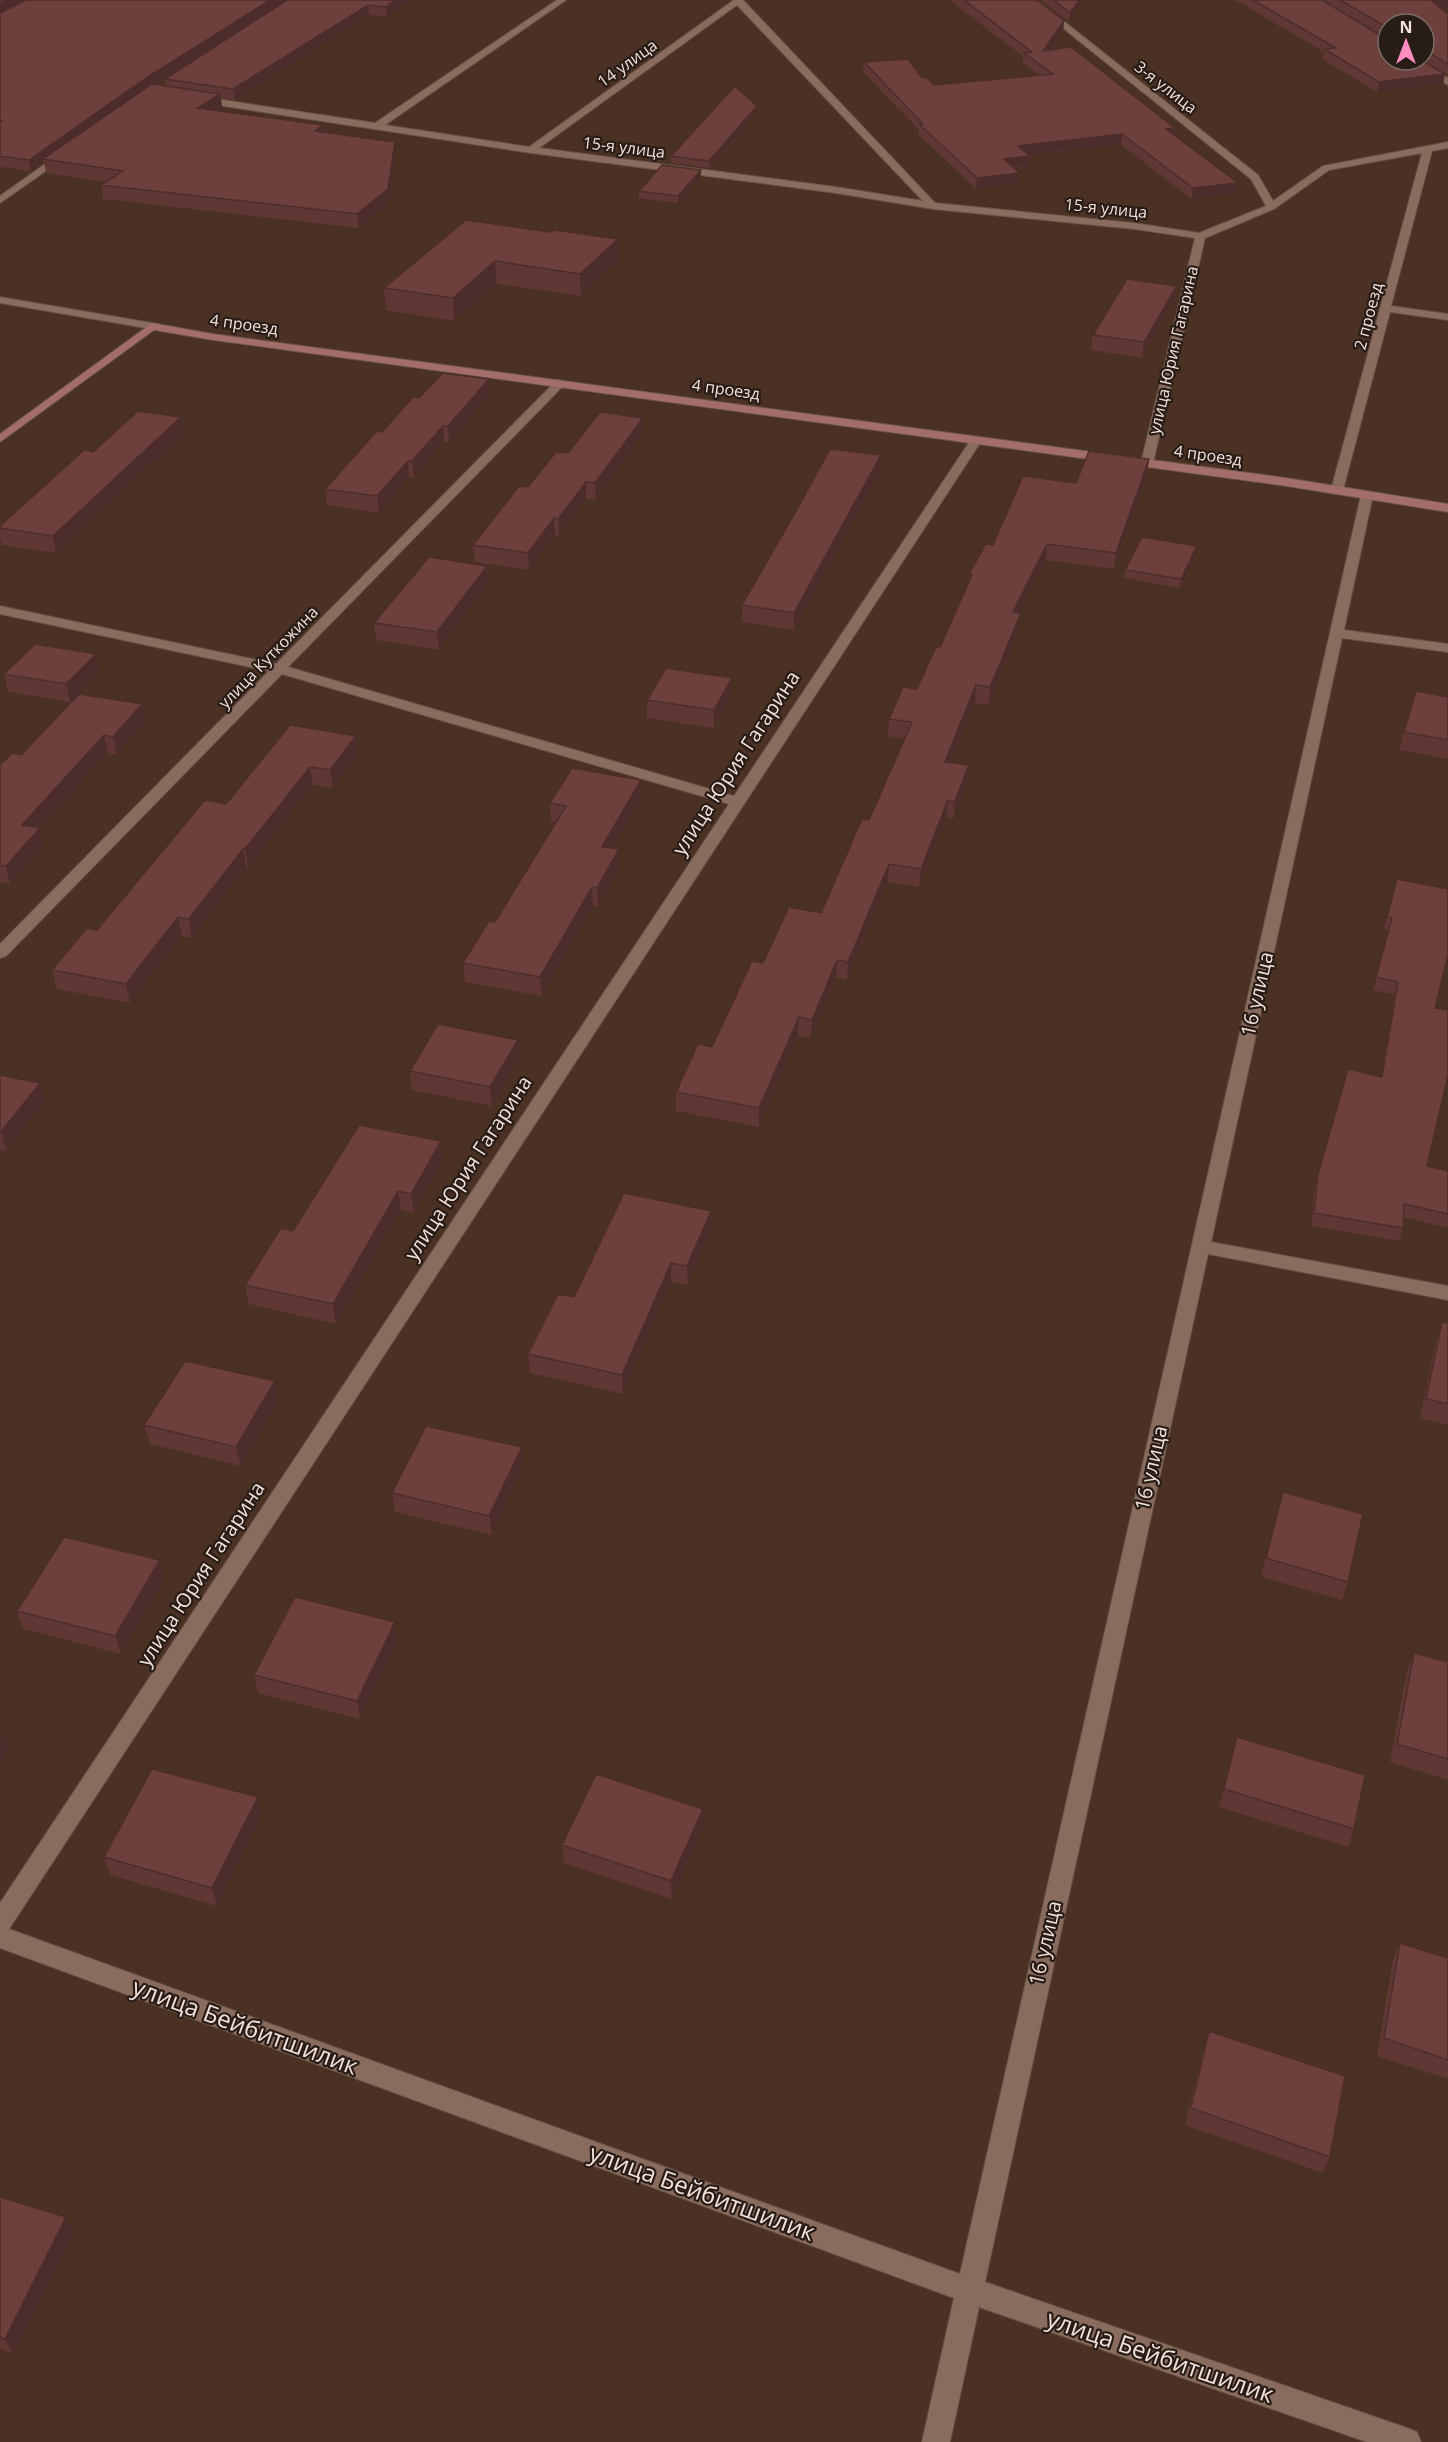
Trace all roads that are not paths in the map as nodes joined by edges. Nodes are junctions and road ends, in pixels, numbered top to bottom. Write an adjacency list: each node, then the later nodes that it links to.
1 (562, 0): 7 (street)
2 (739, 0): 11 (street, 14 улица); 13 (street)
3 (1037, 1): 14 (street, 3-я улица)
4 (1431, 72): 5 (street)
5 (1448, 82)
6 (188, 98): 7 (street, 15-я улица)
7 (377, 126): 11 (street, 15-я улица)
8 (1448, 145): 10 (street)
9 (76, 146): 12 (street)
10 (1428, 149): 14 (street); 17 (street, 2 проезд)
11 (531, 150): 13 (street, 15-я улица)
12 (0, 200)
13 (933, 206): 15 (street, 15-я улица)
14 (1271, 207): 15 (street)
15 (1200, 236): 23 (street, улица Юрия Гагарина)
16 (0, 300): 19 (street, 4 проезд)
17 (1386, 308): 18 (street); 24 (street, 2 проезд)
18 (1448, 317)
19 (152, 326): 20 (street, 4 проезд); 21 (street)
20 (560, 384): 22 (street, 4 проезд); 30 (street, улица Куткожина)
21 (0, 439)
22 (976, 440): 23 (street, 4 проезд); 31 (street, улица Юрия Гагарина)
23 (1147, 463): 24 (street, 4 проезд)
24 (1337, 490): 25 (street, 4 проезд)
25 (1367, 495): 26 (street, 4 проезд); 28 (street, 16 улица)
26 (1448, 508)
27 (0, 610): 30 (street)
28 (1337, 633): 29 (street); 33 (street, 16 улица)
29 (1448, 648)
30 (279, 669): 31 (street); 32 (street, улица Куткожина)
31 (737, 802): 35 (street, улица Юрия Гагарина)
32 (0, 953)
33 (1200, 1246): 34 (street); 37 (street, 16 улица)
34 (1448, 1293)
35 (0, 1923)
36 (0, 1937): 37 (street, улица Бейбитшилик)
37 (968, 2290): 38 (street, 16 улица); 39 (street, улица Бейбитшилик)
38 (936, 2442)
39 (1407, 2442)

